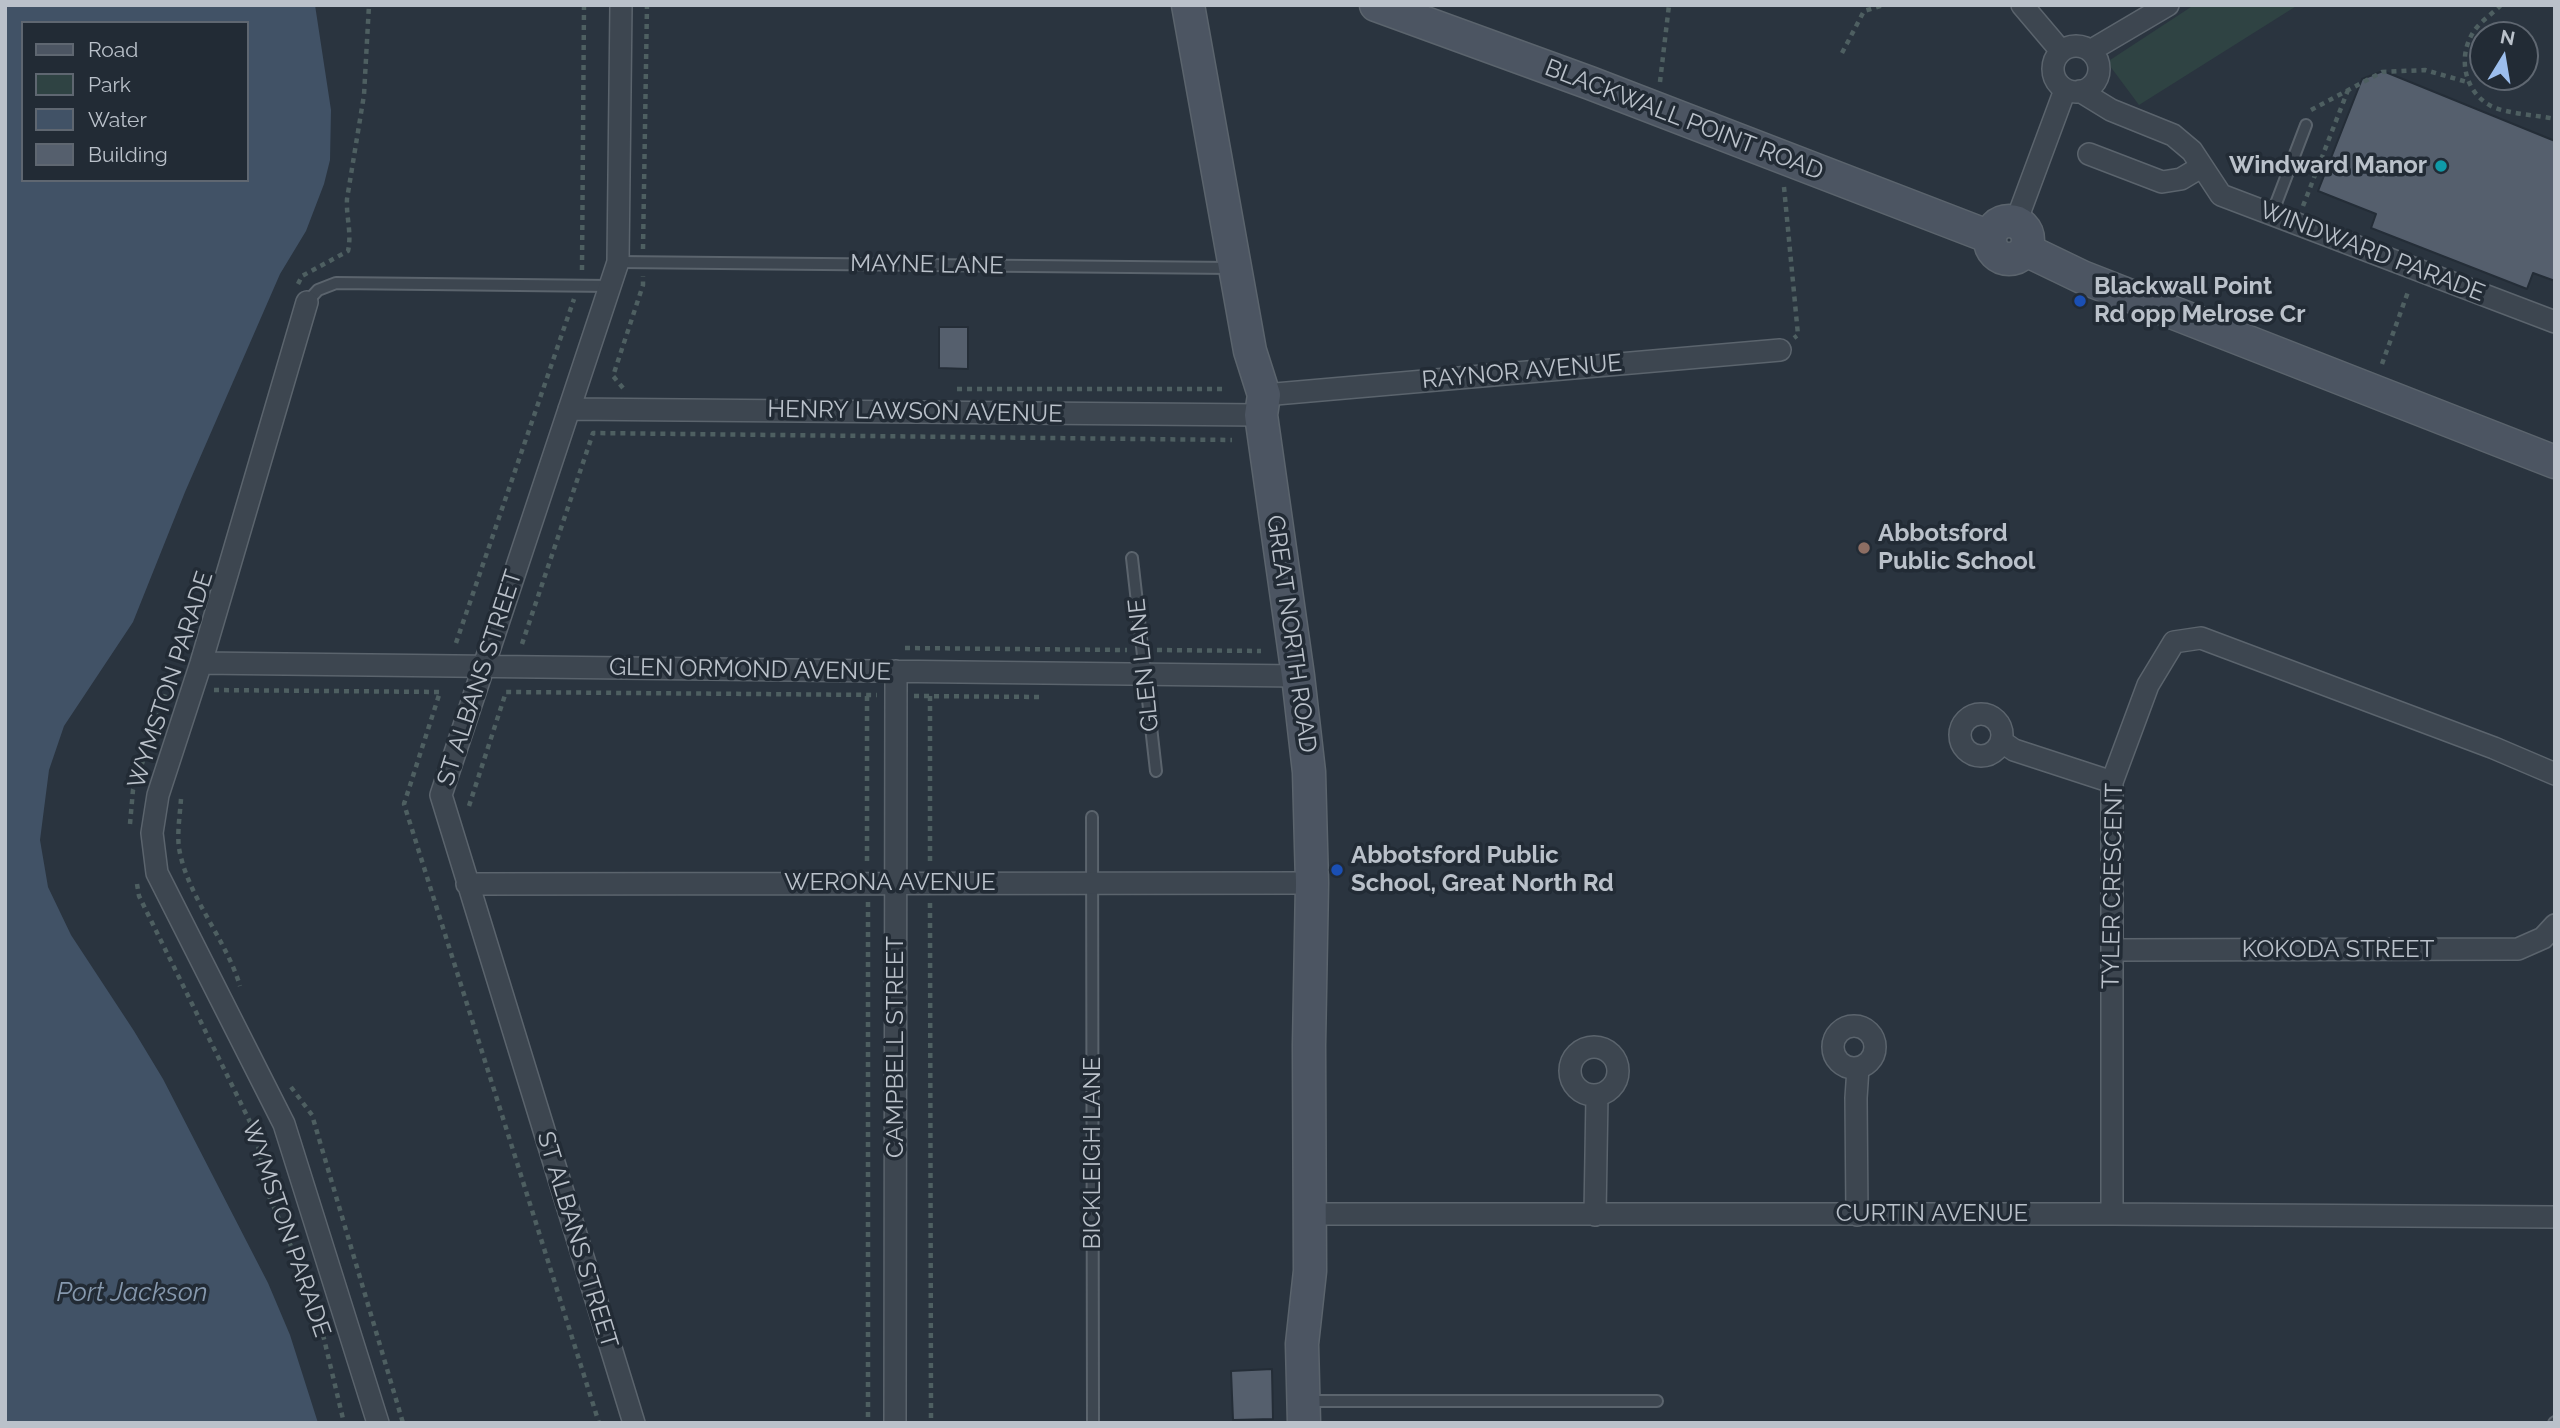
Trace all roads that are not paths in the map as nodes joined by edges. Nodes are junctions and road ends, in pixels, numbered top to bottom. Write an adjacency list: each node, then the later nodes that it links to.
1 (621, 5): 14 (street, ST ALBANS STREET)
2 (1188, 5): 15 (main road, GREAT NORTH ROAD)
3 (1376, 5): 13 (main road, BLACKWALL POINT ROAD)
4 (2022, 5): 6 (street)
5 (2168, 5): 7 (street)
6 (2061, 51): 7 (street); 8 (street)
7 (2090, 51): 8 (street)
8 (2073, 90): 11 (street, WINDWARD PARADE); 13 (street)
9 (2304, 120): 12 (lane)
10 (2089, 154): 11 (street)
11 (2201, 167): 12 (street, WINDWARD PARADE)
12 (2272, 214): 18 (street, WINDWARD PARADE)
13 (2011, 236): 22 (main road, BLACKWALL POINT ROAD)
14 (618, 262): 15 (lane, MAYNE LANE); 16 (street, ST ALBANS STREET)
15 (1236, 268): 20 (main road, GREAT NORTH ROAD)
16 (610, 286): 17 (lane); 21 (street, ST ALBANS STREET)
17 (301, 294): 24 (street, WYMSTON PARADE)
18 (2555, 321)
19 (1780, 350): 20 (street, RAYNOR AVENUE)
20 (1262, 405): 21 (street, HENRY LAWSON AVENUE); 28 (main road, GREAT NORTH ROAD)
21 (569, 409): 25 (street, ST ALBANS STREET)
22 (2555, 462)
23 (1132, 558): 27 (lane, GLEN LANE)
24 (201, 663): 25 (street, GLEN ORMOND AVENUE); 49 (street, WYMSTON PARADE)
25 (484, 666): 26 (street, GLEN ORMOND AVENUE); 36 (street, ST ALBANS STREET)
26 (897, 671): 27 (street, GLEN ORMOND AVENUE); 37 (street, CAMPBELL STREET)
27 (1145, 674): 28 (street, GLEN ORMOND AVENUE); 30 (lane, GLEN LANE)
28 (1298, 676): 35 (main road, GREAT NORTH ROAD)
29 (2001, 741): 32 (street)
30 (1156, 771)
31 (2555, 774): 32 (street, TYLER CRESCENT)
32 (2112, 782): 39 (street, TYLER CRESCENT)
33 (1092, 817): 34 (lane, BICKLEIGH LANE)
34 (1093, 883): 35 (street, WERONA AVENUE); 37 (street, WERONA AVENUE); 52 (lane, BICKLEIGH LANE)
35 (1312, 883): 42 (main road, GREAT NORTH ROAD)
36 (467, 884): 37 (street, WERONA AVENUE); 50 (street, ST ALBANS STREET)
37 (896, 884): 51 (street, CAMPBELL STREET)
38 (2555, 925): 39 (street, KOKODA STREET)
39 (2113, 950): 43 (street, TYLER CRESCENT)
40 (1858, 1068): 45 (street)
41 (1597, 1095): 44 (street)
42 (1310, 1214): 44 (street, CURTIN AVENUE); 48 (main road, GREAT NORTH ROAD)
43 (2112, 1214): 45 (street, CURTIN AVENUE); 46 (street, CURTIN AVENUE)
44 (1595, 1215): 45 (street, CURTIN AVENUE)
45 (1857, 1215)
46 (2555, 1217)
47 (1657, 1401): 48 (lane)
48 (1314, 1412)
49 (378, 1423)
50 (634, 1423)
51 (895, 1423)
52 (1093, 1423)

